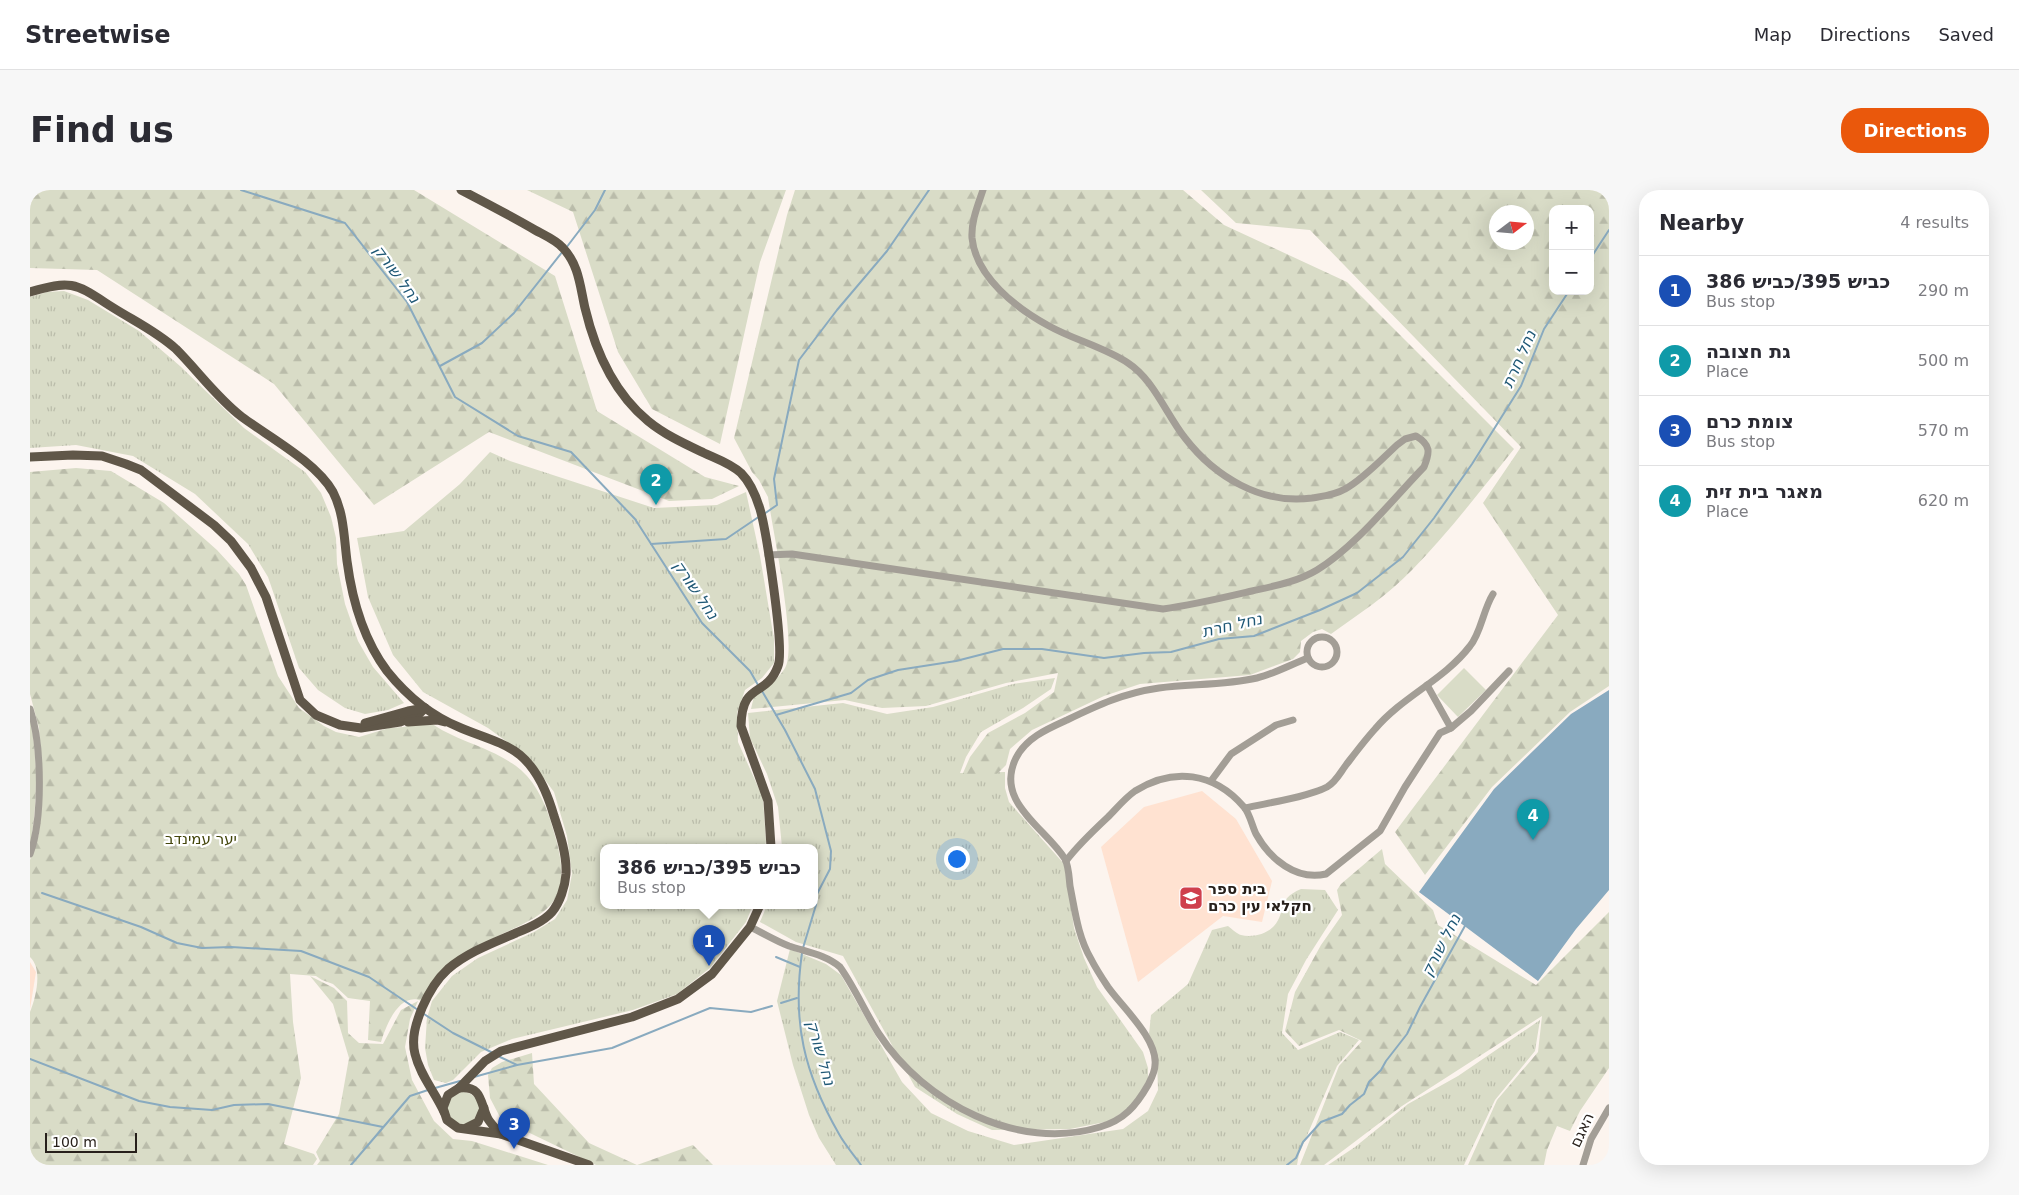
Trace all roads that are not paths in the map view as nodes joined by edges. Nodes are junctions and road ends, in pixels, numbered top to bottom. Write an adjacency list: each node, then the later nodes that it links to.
1 (462, 190): 5 (main road)
2 (983, 190): 5 (street)
3 (30, 292): 11 (main road)
4 (30, 457): 10 (main road)
5 (768, 555): 19 (main road)
6 (1494, 594): 9 (street)
7 (1308, 658): 7 (street); 21 (street)
8 (1509, 671): 16 (street)
9 (1427, 685): 16 (street); 18 (street)
10 (300, 700): 11 (main road); 14 (main road)
11 (425, 708): 14 (main road); 15 (main road)
12 (30, 709): 20 (street)
13 (1293, 720): 17 (street)
14 (400, 722): 15 (main road)
15 (450, 723): 25 (main road)
16 (1451, 728): 18 (street)
17 (1211, 781): 18 (street); 21 (street)
18 (1245, 808)
19 (771, 844)
20 (30, 854)
21 (1066, 861): 23 (street)
22 (758, 909): 23 (main road)
23 (750, 927): 24 (main road)
24 (476, 1069): 26 (main road); 27 (main road)
25 (430, 1086): 28 (main road); 31 (main road)
26 (459, 1088): 27 (main road); 28 (main road)
27 (475, 1091): 29 (main road)
28 (450, 1093): 31 (main road)
29 (484, 1108): 32 (main road); 33 (main road)
30 (1609, 1108): 35 (street, האגם)
31 (444, 1112): 32 (main road)
32 (464, 1128): 33 (main road)
33 (501, 1134): 34 (main road)
34 (589, 1165)
35 (1582, 1165)

